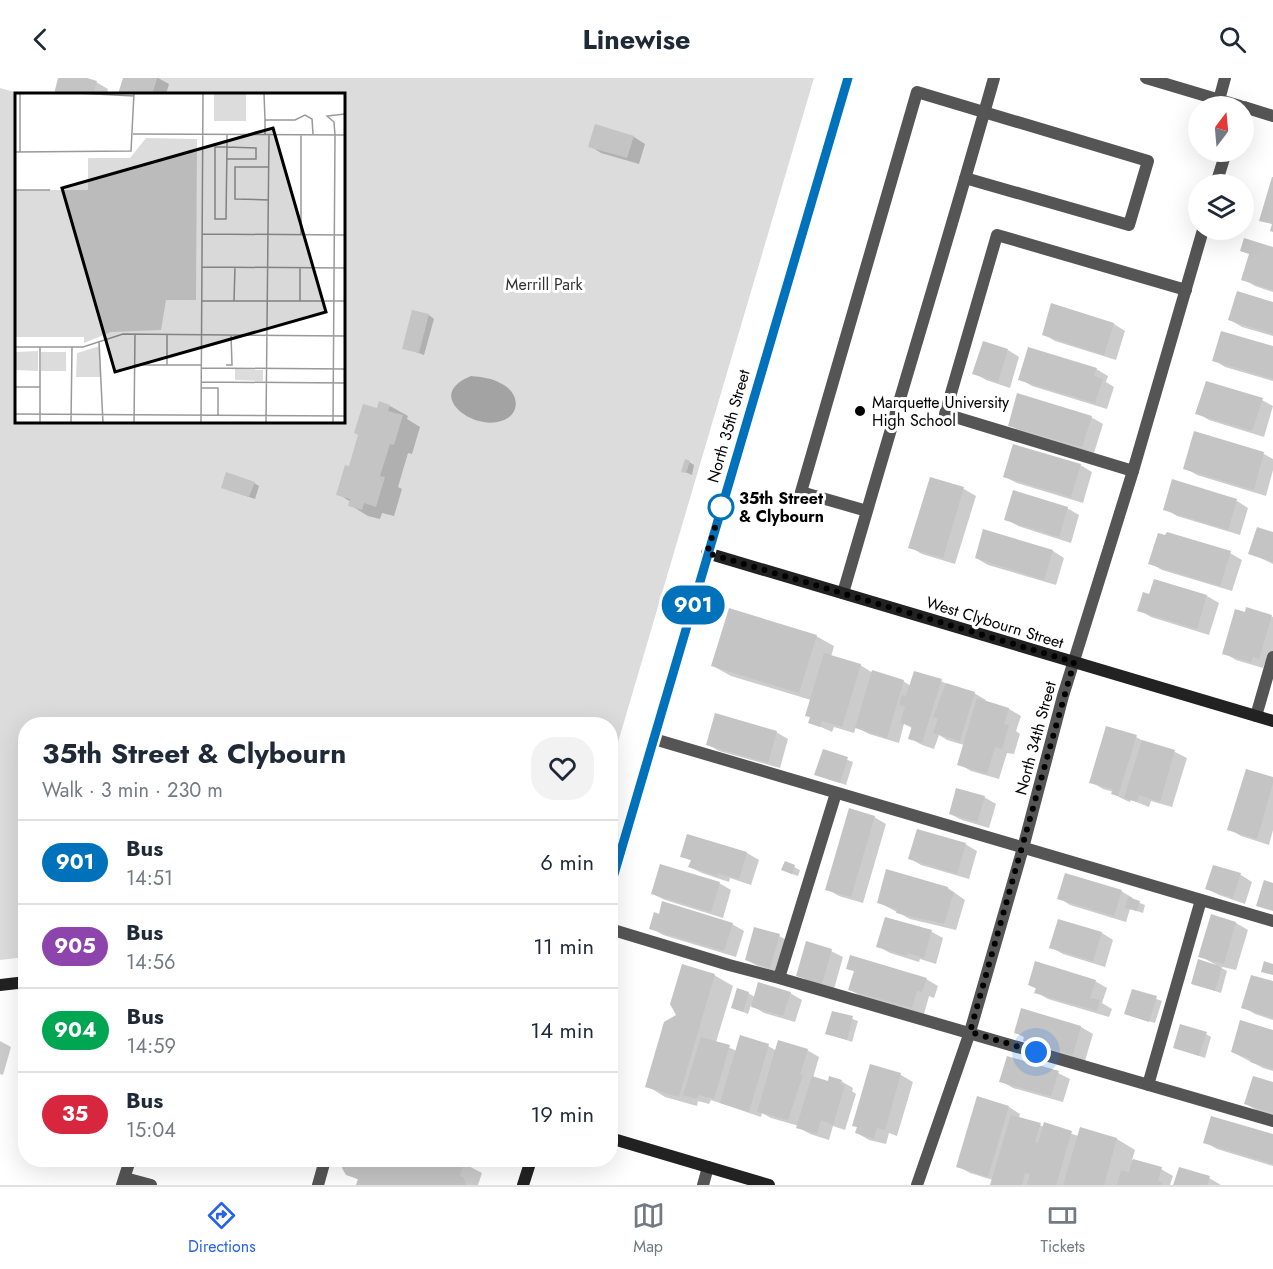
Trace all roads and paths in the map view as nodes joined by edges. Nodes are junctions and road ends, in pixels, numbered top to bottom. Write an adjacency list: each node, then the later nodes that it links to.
1 (848, 78): 15 (main road, North 35th Street)
2 (994, 78): 7 (street)
3 (1146, 78): 5 (street)
4 (1225, 78): 6 (street)
5 (1206, 96)
6 (1220, 96)
7 (985, 111): 10 (street); 10 (street); 14 (street)
8 (1254, 111): 9 (street)
9 (1273, 116)
10 (966, 178): 14 (street)
11 (1200, 240): 12 (street, North 34th Street)
12 (1185, 290): 13 (street, North 34th Street); 13 (street)
13 (1132, 471): 18 (street, North 34th Street)
14 (867, 512): 16 (street)
15 (707, 553): 16 (main road, West Clybourn Street); 21 (main road, North 35th Street)
16 (843, 593): 18 (main road, West Clybourn Street)
17 (1273, 657): 19 (street)
18 (1074, 662): 19 (main road, West Clybourn Street); 23 (street, North 34th Street)
19 (1256, 716): 20 (main road, West Clybourn Street)
20 (1273, 721)
21 (654, 740): 22 (street); 24 (main road, North 35th Street)
22 (836, 793): 23 (street); 28 (street)
23 (1023, 848): 25 (street); 31 (street, North 34th Street)
24 (618, 861)
25 (1201, 900): 26 (street); 32 (street)
26 (1273, 921)
27 (618, 931): 28 (street)
28 (779, 978): 31 (street)
29 (18, 982): 30 (main road)
30 (0, 985)
31 (970, 1032): 32 (street); 44 (street, North 34th Street)
32 (1149, 1084): 33 (street)
33 (1273, 1121)
34 (618, 1140): 37 (main road)
35 (323, 1167): 40 (street)
36 (529, 1167): 41 (main road)
37 (708, 1167): 42 (street); 43 (main road)
38 (123, 1181): 39 (street)
39 (151, 1185)
40 (318, 1185)
41 (523, 1185)
42 (704, 1185)
43 (770, 1185)
44 (917, 1185)

